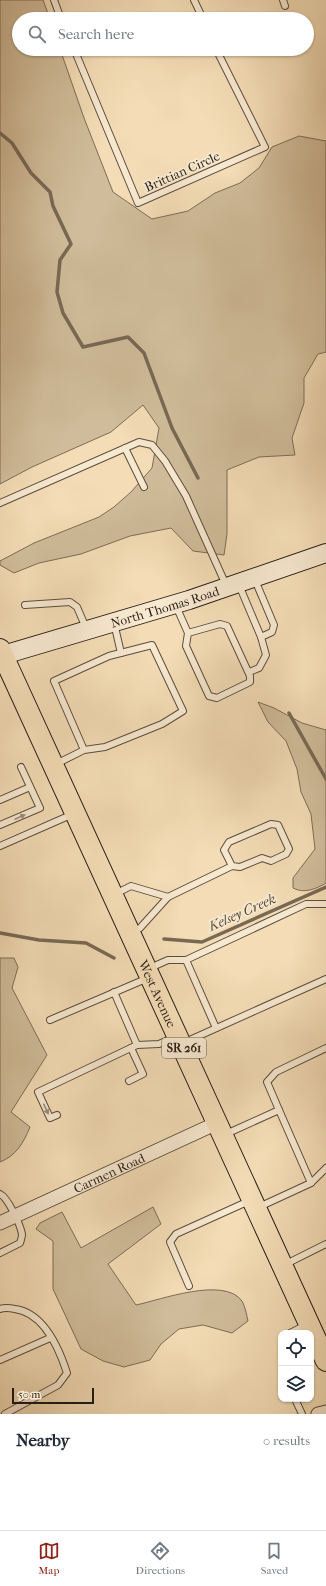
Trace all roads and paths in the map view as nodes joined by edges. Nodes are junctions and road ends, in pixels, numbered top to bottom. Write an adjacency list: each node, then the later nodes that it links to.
1 (54, 0): 3 (lane)
2 (194, 0): 4 (lane)
3 (58, 12)
4 (200, 12)
5 (77, 56): 6 (lane, Brittian Circle)
6 (220, 56)
7 (125, 448): 8 (lane); 9 (lane); 11 (lane)
8 (144, 487)
9 (0, 503)
10 (326, 553): 11 (street, North Thomas Road)
11 (240, 583): 12 (street, North Thomas Road); 17 (lane); 17 (lane)
12 (176, 604): 14 (street, North Thomas Road); 16 (lane)
13 (25, 605): 15 (lane)
14 (113, 622): 15 (street, North Thomas Road); 19 (lane)
15 (86, 630): 18 (street, North Thomas Road)
16 (188, 634): 20 (lane); 20 (lane)
17 (261, 637): 20 (lane)
18 (1, 653): 22 (main road, West Avenue / SR 261)
19 (121, 653): 21 (lane); 21 (lane)
20 (249, 672)
21 (84, 750): 22 (lane)
22 (54, 765): 26 (main road, West Avenue / SR 261)
23 (21, 766): 24 (lane)
24 (30, 787): 25 (lane); 27 (lane, one-way to 24)
25 (1, 797)
26 (76, 813): 28 (lane); 30 (main road, West Avenue / SR 261)
27 (0, 825)
28 (0, 846)
29 (232, 866): 29 (lane); 31 (lane)
30 (114, 894): 31 (lane); 33 (main road, West Avenue / SR 261)
31 (168, 897): 33 (lane)
32 (326, 904): 34 (lane)
33 (131, 932): 35 (main road, West Avenue / SR 261)
34 (186, 960): 35 (lane); 39 (lane)
35 (149, 973): 37 (lane); 40 (main road, West Avenue / SR 261)
36 (326, 979): 39 (lane)
37 (114, 992): 38 (lane); 41 (lane)
38 (50, 1020)
39 (216, 1028): 40 (lane)
40 (180, 1039): 41 (lane); 47 (main road, West Avenue / SR 261)
41 (137, 1045): 42 (lane)
42 (131, 1048): 44 (lane); 46 (lane, one-way to 46)
43 (326, 1048): 45 (lane)
44 (129, 1081)
45 (279, 1110): 47 (lane); 49 (lane)
46 (57, 1115)
47 (220, 1129): 51 (main road, West Avenue / SR 261); 52 (street, Carmen Road)
48 (326, 1168): 49 (lane)
49 (311, 1183): 51 (lane)
50 (0, 1194): 52 (lane)
51 (254, 1204): 56 (main road, West Avenue / SR 261); 57 (lane)
52 (15, 1216): 53 (street, Carmen Road); 55 (lane)
53 (0, 1222)
54 (326, 1244): 56 (lane)
55 (0, 1253)
56 (282, 1265): 59 (main road, West Avenue / SR 261)
57 (188, 1286)
58 (0, 1309): 61 (lane)
59 (309, 1324): 60 (lane); 63 (main road, West Avenue / SR 261)
60 (296, 1330)
61 (50, 1338): 62 (lane); 66 (lane)
62 (0, 1360)
63 (326, 1361)
64 (296, 1402): 67 (lane)
65 (326, 1412): 68 (street)
66 (5, 1414)
67 (302, 1414)
68 (318, 1414)

